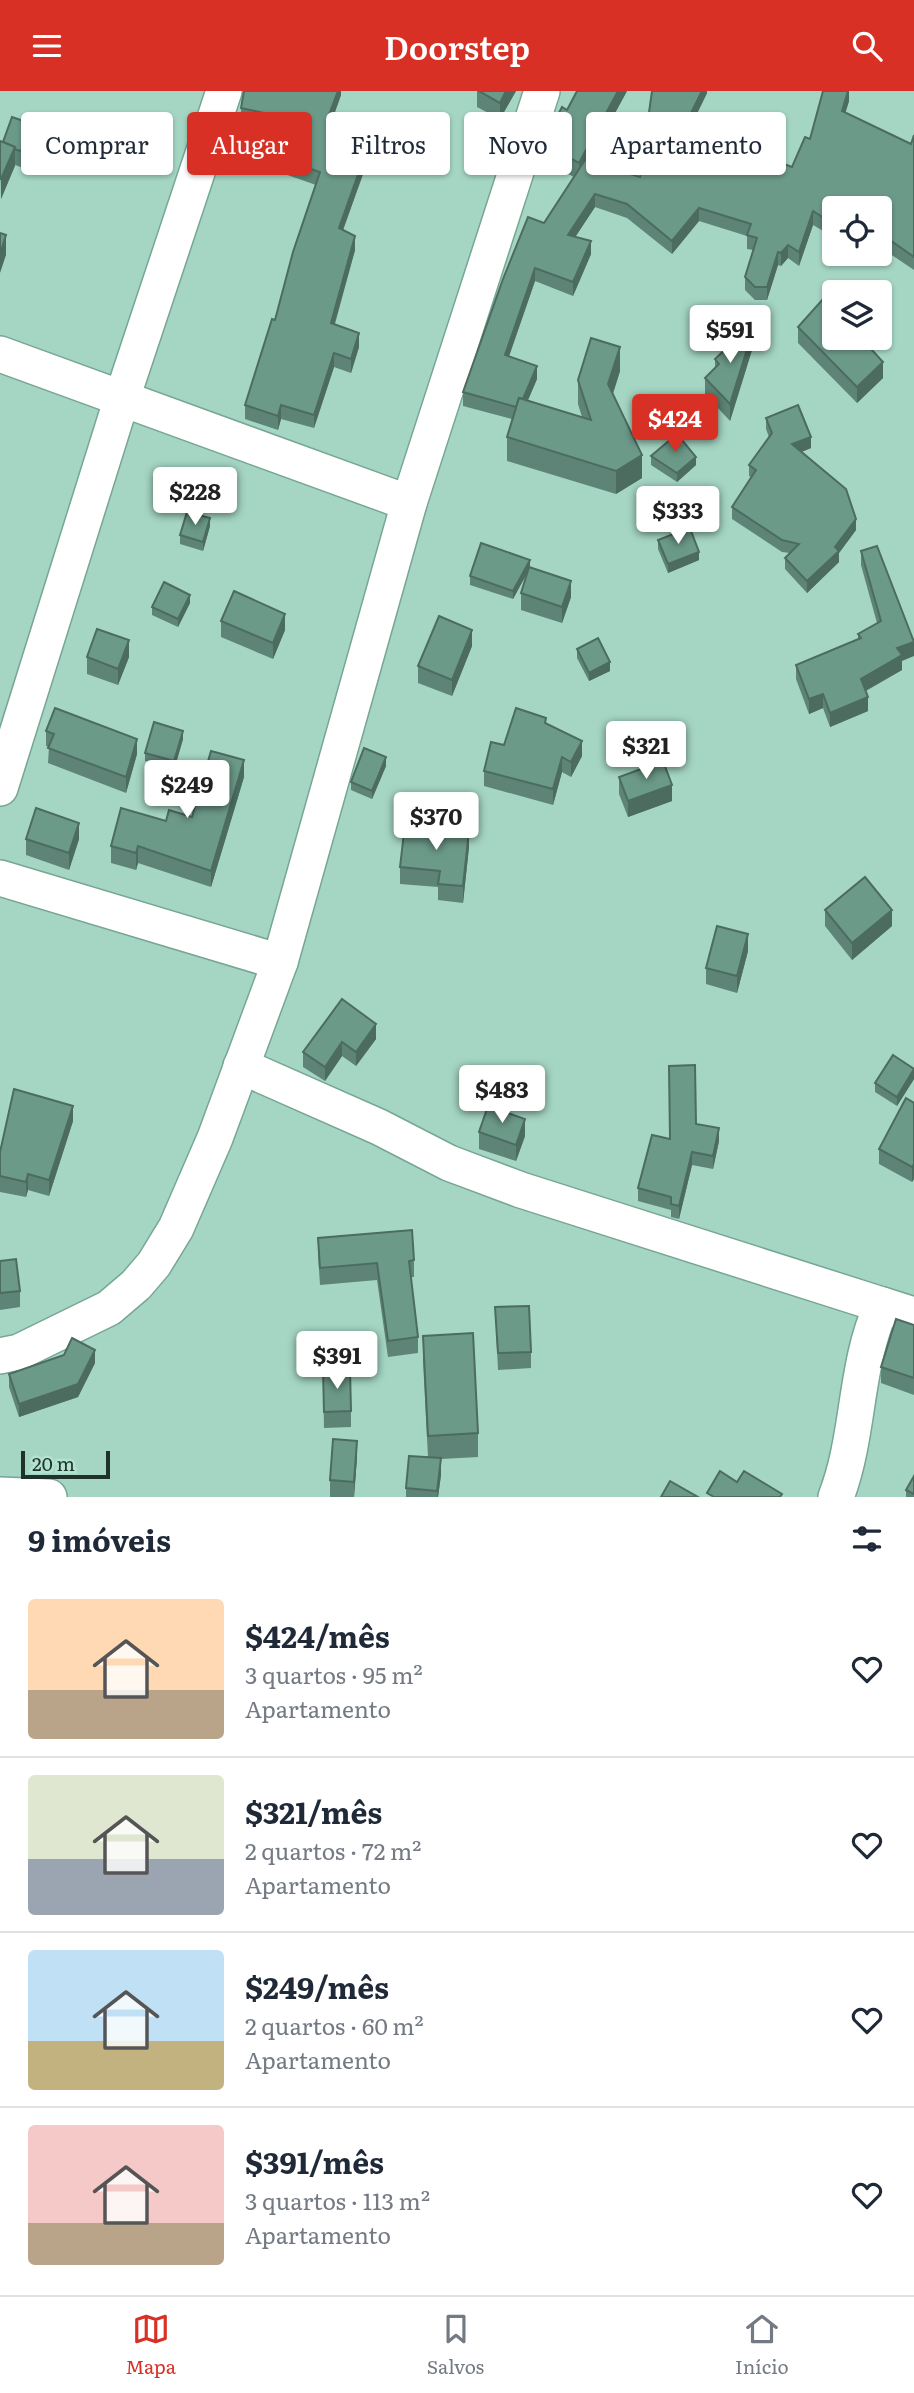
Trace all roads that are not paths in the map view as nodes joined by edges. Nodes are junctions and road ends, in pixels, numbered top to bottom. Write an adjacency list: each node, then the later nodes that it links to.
1 (224, 91): 4 (street)
2 (542, 91): 5 (street)
3 (0, 354): 4 (street)
4 (122, 398): 5 (street); 6 (street)
5 (409, 503): 8 (street)
6 (0, 788)
7 (0, 877): 8 (street)
8 (280, 963): 9 (street)
9 (241, 1066): 10 (street); 11 (street)
10 (898, 1310): 14 (street)
11 (0, 1356)
12 (0, 1495): 13 (street)
13 (49, 1497)
14 (836, 1497)

